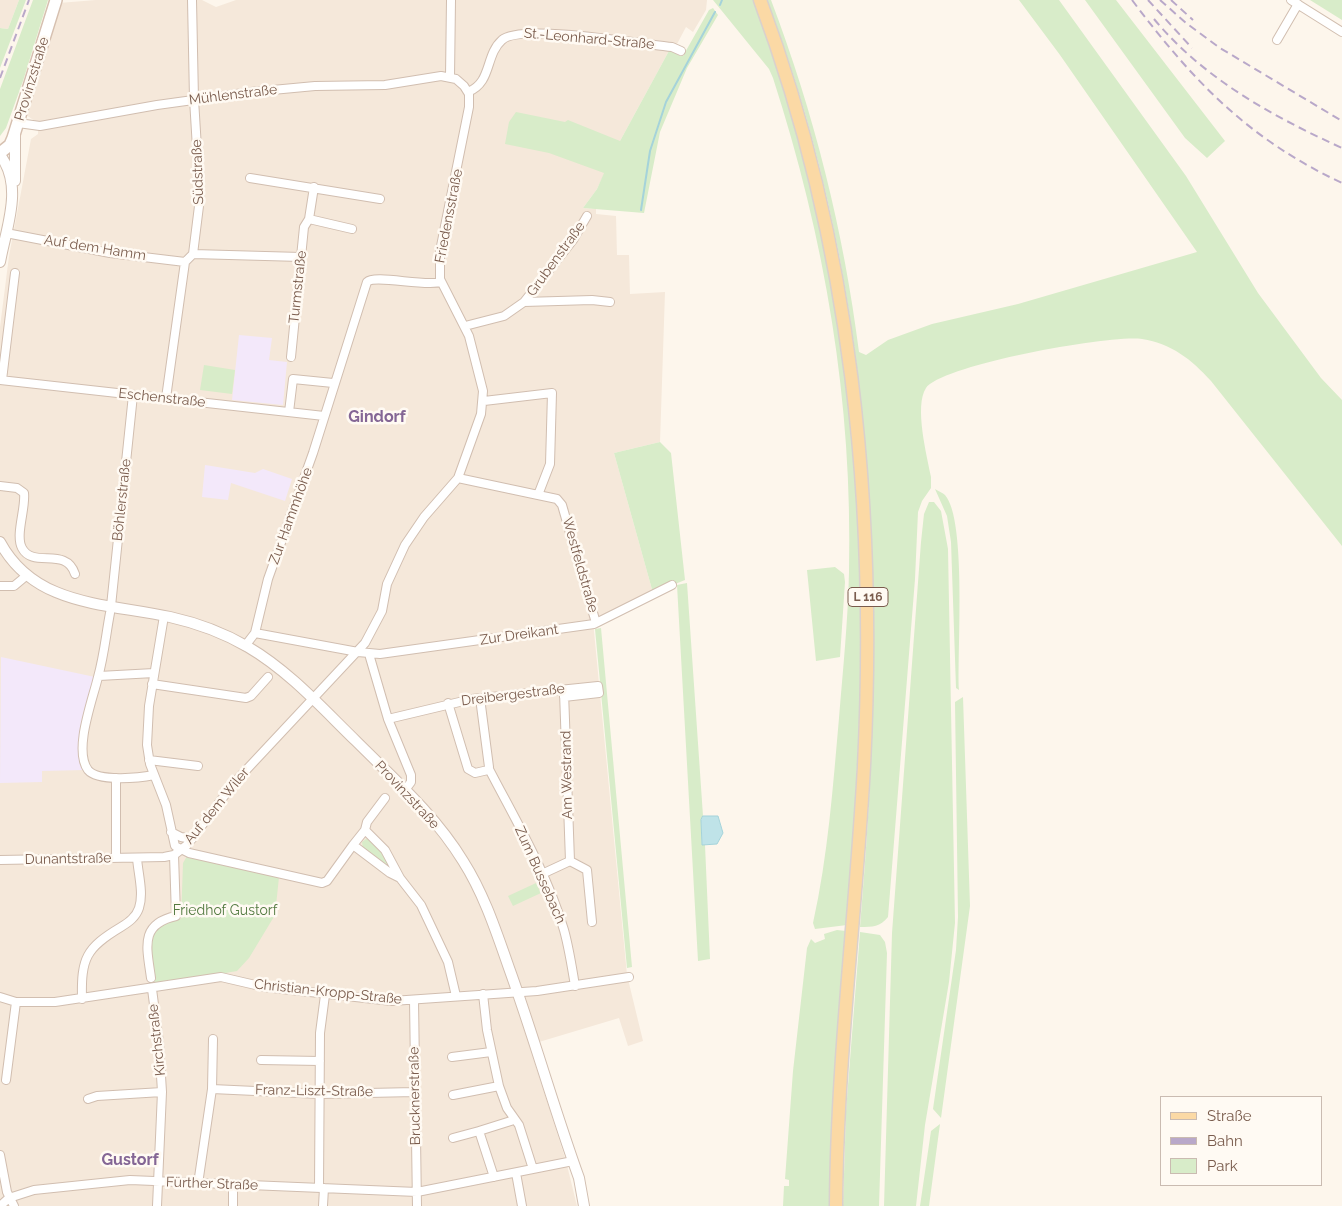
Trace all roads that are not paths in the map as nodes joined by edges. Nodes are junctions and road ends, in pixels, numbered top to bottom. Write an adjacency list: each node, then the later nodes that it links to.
1 (56, 0): 12 (main road, Provinzstraße)
2 (192, 0): 11 (street, Südstraße)
3 (451, 0): 9 (street)
4 (760, 0): 129 (main road, L 116)
5 (1294, 2): 6 (street); 7 (street)
6 (1342, 32)
7 (1277, 40)
8 (681, 51): 10 (street, St.-Leonhard-Straße)
9 (450, 77): 10 (street); 11 (street, Mühlenstraße)
10 (468, 92): 27 (street, Friedensstraße)
11 (194, 99): 12 (street, Mühlenstraße); 22 (street, Südstraße)
12 (17, 128): 13 (main road, Provinzstraße); 16 (street)
13 (0, 154): 16 (street, Provinzstraße)
14 (250, 178): 15 (street)
15 (314, 187): 17 (street); 19 (street, Turmstraße)
16 (13, 190): 21 (street, Provinzstraße)
17 (380, 199)
18 (587, 216): 28 (street, Grubenstraße)
19 (309, 219): 20 (street); 23 (street, Turmstraße)
20 (352, 229)
21 (6, 233): 24 (street, Provinzstraße); 25 (street, Auf dem Hamm)
22 (193, 254): 23 (street); 25 (street)
23 (301, 257): 31 (street, Turmstraße)
24 (0, 262)
25 (185, 262): 35 (street)
26 (15, 273): 32 (street)
27 (441, 282): 30 (street, Friedensstraße); 33 (street, Zur Hammhöhe)
28 (524, 302): 29 (street); 30 (street, Grubenstraße)
29 (610, 302)
30 (464, 326): 36 (street, Friedensstraße)
31 (291, 357)
32 (1, 380): 34 (street, Eschenstraße)
33 (334, 383): 37 (street); 38 (street, Zur Hammhöhe)
34 (133, 395): 35 (street, Eschenstraße); 47 (street, Böhlerstraße)
35 (166, 398): 37 (street, Eschenstraße)
36 (484, 401): 39 (street, Friedensstraße); 41 (street)
37 (289, 412): 38 (street, Eschenstraße)
38 (324, 416): 50 (street, Zur Hammhöhe)
39 (458, 478): 41 (street, Westfeldstraße); 52 (street, Friedensstraße)
40 (0, 486): 43 (street)
41 (538, 495): 49 (street, Westfeldstraße)
42 (0, 542): 44 (street, Provinzstraße)
43 (75, 574)
44 (26, 576): 46 (street); 47 (street, Provinzstraße)
45 (672, 585): 49 (street, Zur Dreikant)
46 (0, 586)
47 (110, 610): 48 (street, Provinzstraße); 55 (street, Böhlerstraße)
48 (164, 616): 51 (street, Provinzstraße); 54 (street)
49 (596, 623): 53 (street, Zur Dreikant)
50 (255, 633): 51 (street, Zur Hammhöhe); 52 (street, Zur Dreikant)
51 (245, 646): 59 (street, Provinzstraße)
52 (358, 652): 53 (street, Zur Dreikant); 59 (street, Auf dem Wiler)
53 (369, 654): 62 (street)
54 (154, 673): 55 (street); 57 (street)
55 (99, 676): 67 (street, Böhlerstraße)
56 (268, 677): 57 (street)
57 (152, 684): 63 (street)
58 (564, 693): 60 (street, Dreibergestraße); 78 (street, Am Westrand)
59 (312, 698): 68 (street, Provinzstraße); 72 (street, Auf dem Wiler)
60 (480, 698): 61 (street, Dreibergestraße); 65 (street, Zum Bussebach)
61 (448, 703): 62 (street, Dreibergestraße); 65 (street)
62 (388, 719): 68 (street)
63 (149, 760): 64 (street); 66 (street)
64 (198, 766)
65 (489, 769): 79 (street, Zum Bussebach)
66 (154, 775): 67 (street, Böhlerstraße); 71 (street)
67 (116, 778): 75 (street)
68 (405, 790): 86 (street, Provinzstraße)
69 (386, 798): 70 (street)
70 (365, 830): 73 (street); 80 (street)
71 (171, 832): 72 (street); 74 (street)
72 (192, 839): 74 (street, Auf dem Wiler)
73 (354, 845): 74 (street); 80 (street)
74 (177, 852): 76 (street, Auf dem Wiler); 83 (street)
75 (116, 858): 76 (street, Dunantstraße); 77 (street, Dunantstraße)
76 (137, 858): 91 (street)
77 (0, 860)
78 (570, 861): 79 (street); 81 (street)
79 (542, 874): 84 (street, Zum Bussebach)
80 (400, 878): 89 (street)
81 (592, 922)
82 (629, 977): 84 (street, Christian-Kropp-Straße)
83 (151, 978)
84 (575, 986): 86 (street, Christian-Kropp-Straße)
85 (152, 989): 87 (street, Christian-Kropp-Straße); 91 (street, Christian-Kropp-Straße); 102 (street, Kirchstraße)
86 (517, 991): 88 (street, Christian-Kropp-Straße); 111 (street, Provinzstraße)
87 (325, 994): 92 (street, Christian-Kropp-Straße); 98 (street)
88 (483, 994): 89 (street, Christian-Kropp-Straße); 95 (street)
89 (456, 996): 92 (street, Christian-Kropp-Straße)
90 (0, 997): 93 (street, Christian-Kropp-Straße)
91 (82, 999): 93 (street, Christian-Kropp-Straße)
92 (414, 1000): 103 (street, Brucknerstraße)
93 (16, 1002): 99 (street)
94 (213, 1039): 101 (street)
95 (491, 1052): 96 (street); 100 (street)
96 (452, 1057)
97 (261, 1060): 98 (street)
98 (320, 1061): 104 (street)
99 (6, 1080)
100 (499, 1086): 105 (street); 107 (street)
101 (212, 1090): 104 (street, Franz-Liszt-Straße); 116 (street)
102 (162, 1092): 106 (street, Kirchstraße); 115 (street, Kirchstraße)
103 (415, 1092): 104 (street, Franz-Liszt-Straße); 119 (street, Brucknerstraße)
104 (320, 1094): 118 (street)
105 (452, 1095)
106 (88, 1099)
107 (514, 1120): 108 (street); 112 (street)
108 (479, 1131): 109 (street); 114 (street)
109 (453, 1138)
110 (0, 1155): 120 (street)
111 (573, 1161): 112 (street, Fürther Straße); 128 (street, Provinzstraße)
112 (534, 1169): 113 (street, Fürther Straße)
113 (516, 1173): 114 (street, Fürther Straße); 127 (street)
114 (494, 1177): 119 (street, Fürther Straße)
115 (158, 1182): 116 (street, Fürther Straße); 120 (street, Fürther Straße); 123 (street, Kirchstraße)
116 (198, 1184): 117 (street, Fürther Straße)
117 (234, 1185): 118 (street, Fürther Straße); 124 (street)
118 (321, 1188): 119 (street, Fürther Straße); 125 (street)
119 (417, 1192): 126 (street)
120 (9, 1198): 121 (street); 122 (street)
121 (0, 1206)
122 (14, 1206)
123 (157, 1206)
124 (233, 1206)
125 (323, 1206)
126 (417, 1206)
127 (522, 1206)
128 (584, 1206)
129 (836, 1206)

